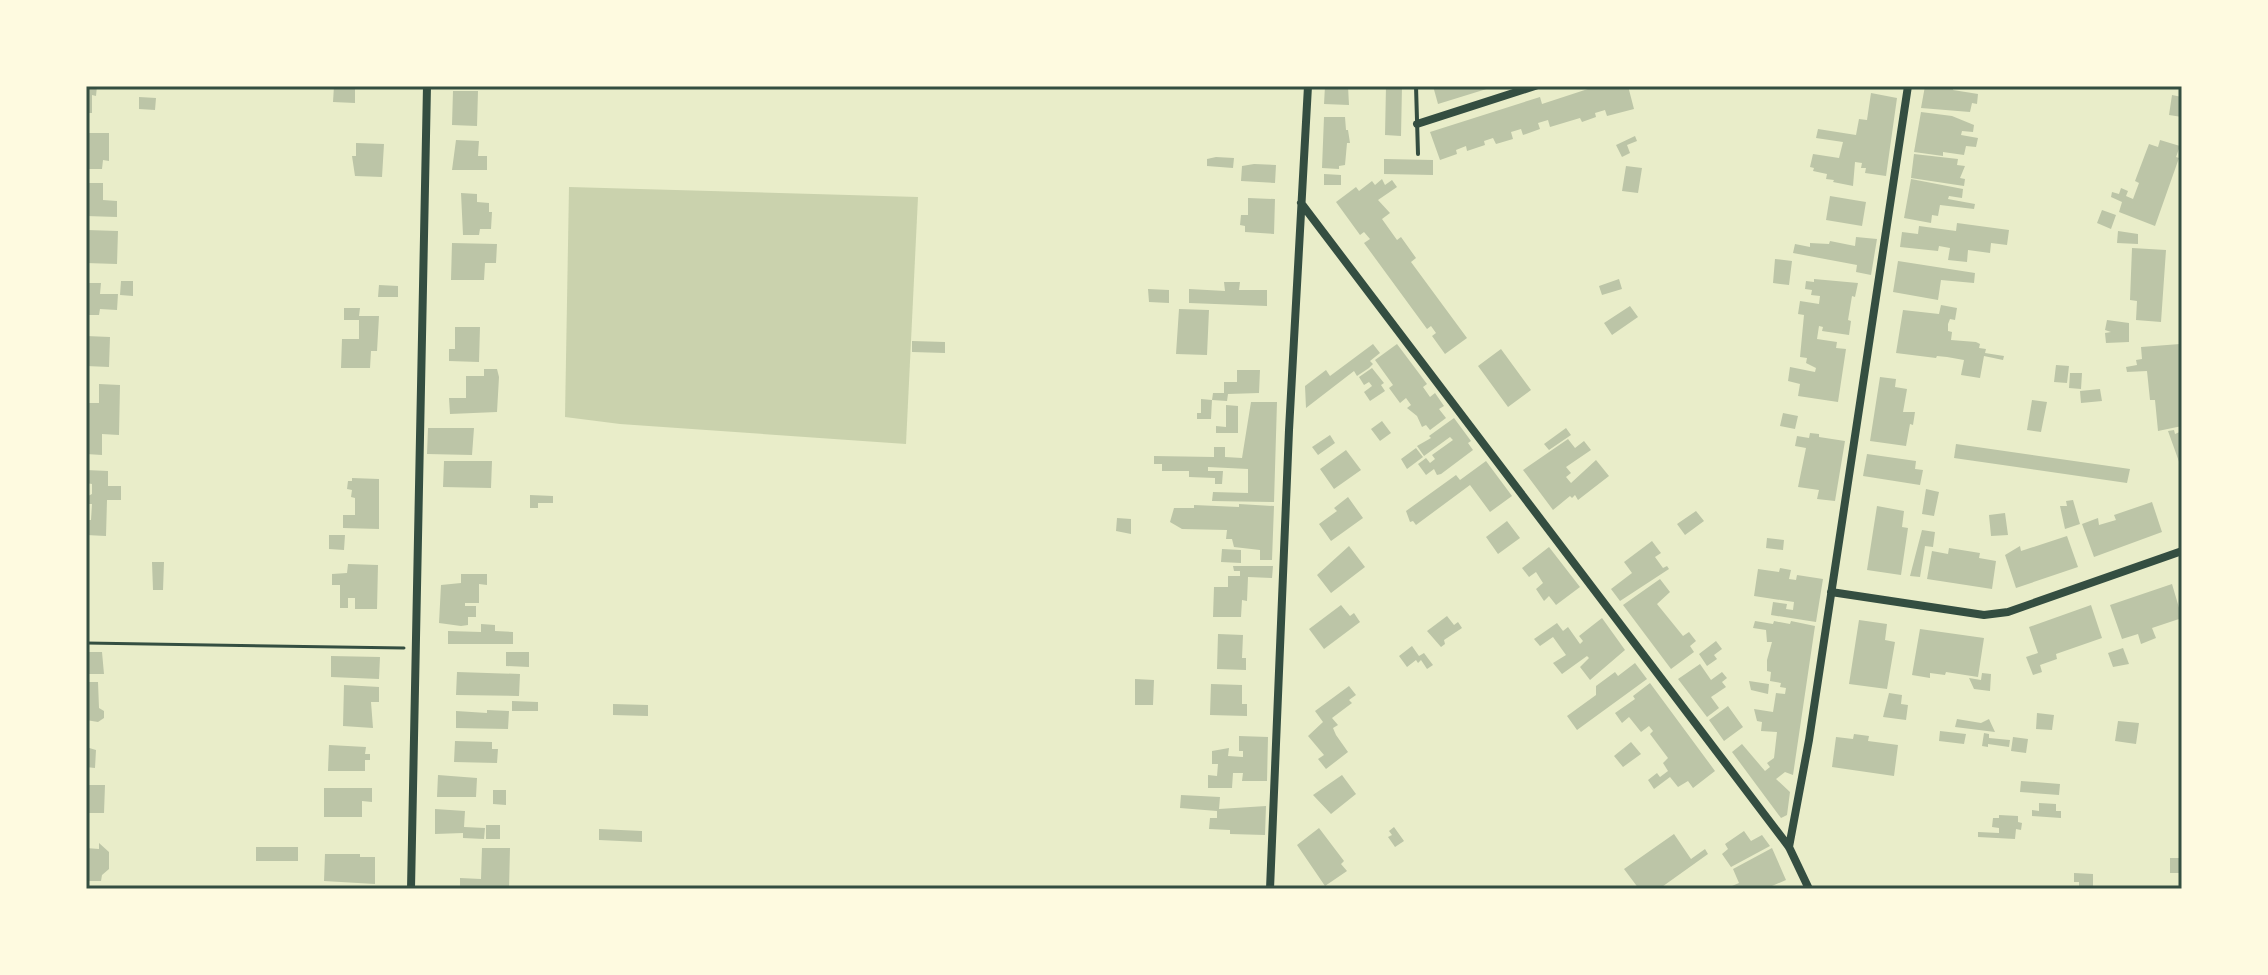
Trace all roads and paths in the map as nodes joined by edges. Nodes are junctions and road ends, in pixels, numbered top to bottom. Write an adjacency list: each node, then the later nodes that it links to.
1 (427, 86): 12 (street)
2 (1308, 86): 8 (street)
3 (1416, 86): 6 (lane)
4 (1535, 86): 6 (street)
5 (1908, 86): 10 (street)
6 (1417, 124): 7 (lane)
7 (1418, 154)
8 (1301, 203): 13 (street); 15 (street)
9 (2182, 551): 10 (street)
10 (1831, 592): 13 (street)
11 (86, 643): 12 (path)
12 (416, 648): 14 (street)
13 (1789, 847): 16 (street)
14 (411, 889)
15 (1270, 889)
16 (1809, 889)

